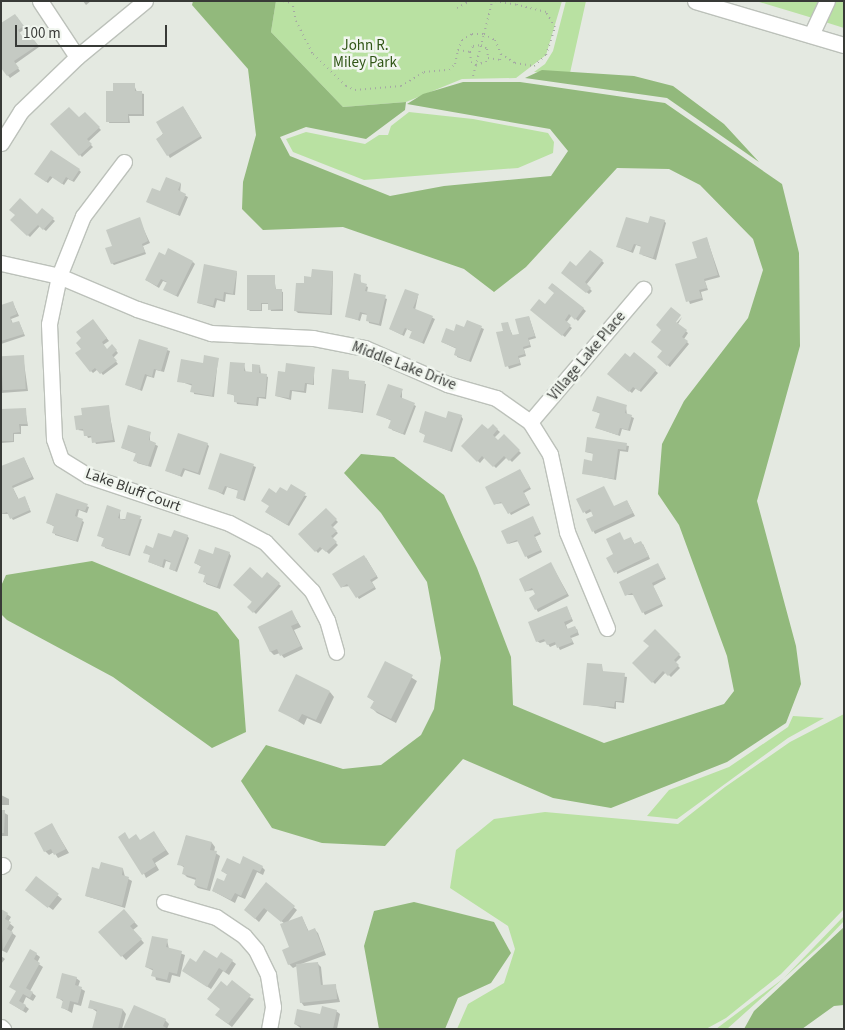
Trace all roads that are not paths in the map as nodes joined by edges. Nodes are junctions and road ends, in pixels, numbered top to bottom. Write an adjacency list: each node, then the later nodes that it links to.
1 (40, 1): 7 (street)
2 (145, 1): 7 (street)
3 (695, 1): 5 (street)
4 (828, 1): 5 (street)
5 (811, 35): 6 (street)
6 (844, 45)
7 (77, 57): 8 (street)
8 (1, 143)
9 (124, 162): 11 (street, Lake Bluff Court)
10 (1, 263): 11 (street, Middle Lake Drive)
11 (59, 276): 13 (street, Middle Lake Drive); 15 (street, Lake Bluff Court)
12 (643, 289): 13 (street, Village Lake Place)
13 (530, 422): 14 (street, Middle Lake Drive)
14 (607, 628)
15 (336, 652)
16 (164, 902): 17 (street)
17 (269, 1029)

